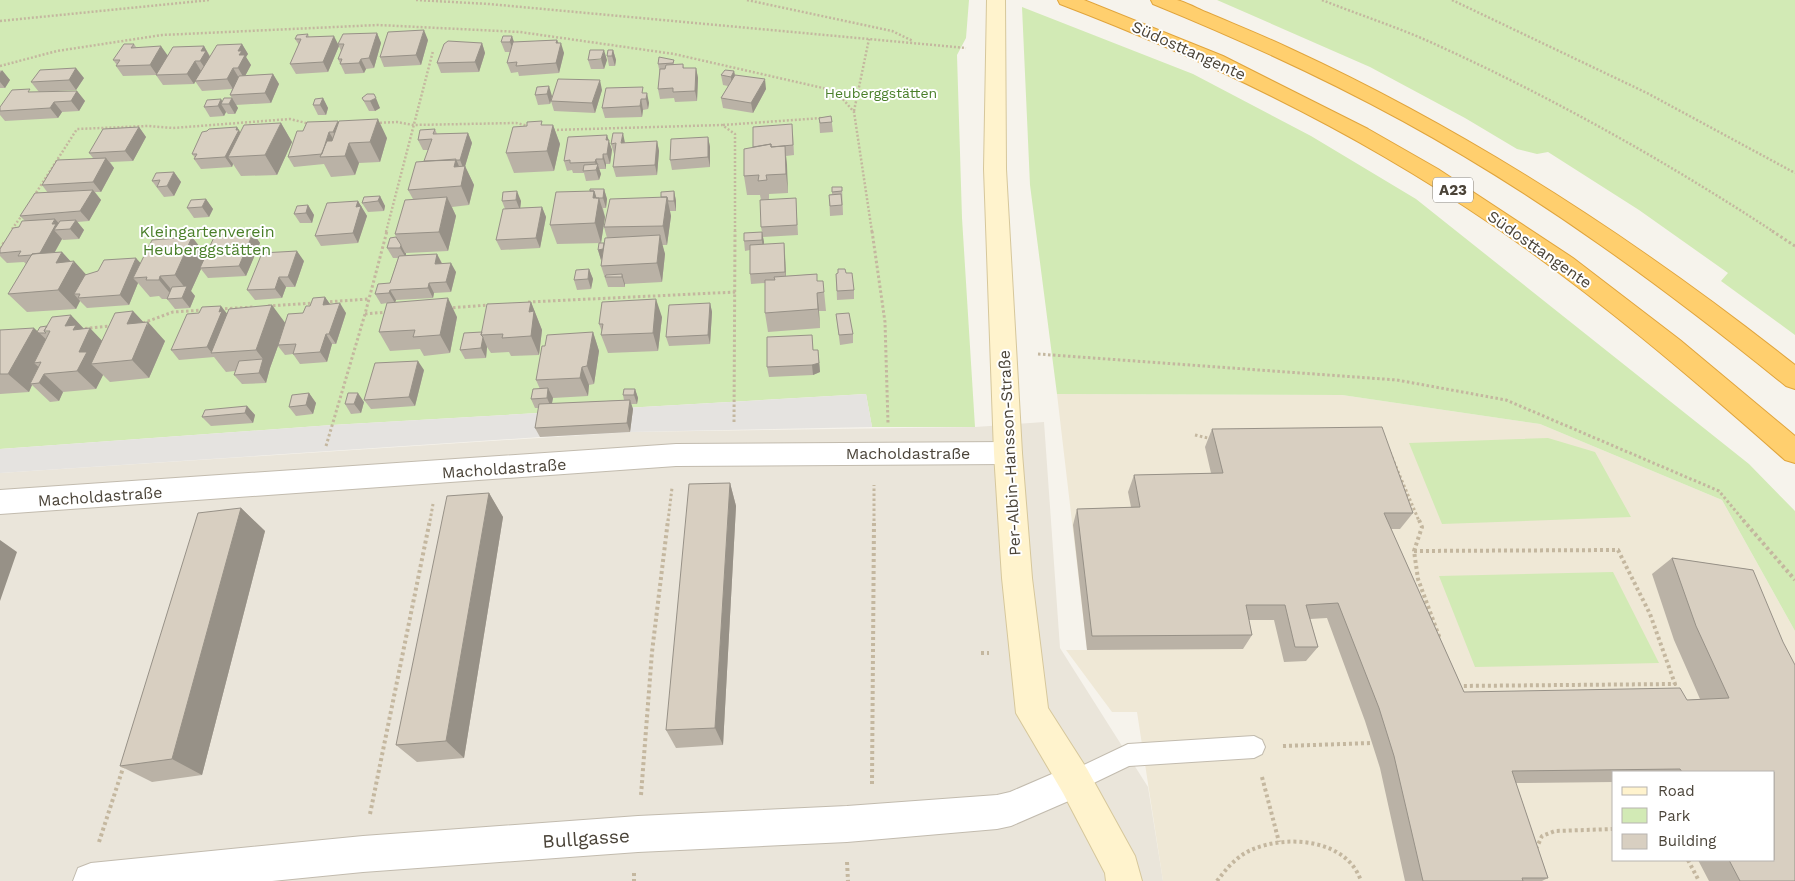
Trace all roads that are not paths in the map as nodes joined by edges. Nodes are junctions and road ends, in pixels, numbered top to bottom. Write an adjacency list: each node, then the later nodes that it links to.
1 (996, 0): 6 (street, Per-Albin-Hansson-Straße)
2 (1067, 0): 5 (highway, Südosttangente / A23)
3 (1160, 0): 4 (highway, Südosttangente / A23)
4 (1795, 379)
5 (1795, 452)
6 (1008, 453): 7 (street, Macholdastraße); 9 (street, Per-Albin-Hansson-Straße)
7 (0, 502)
8 (1254, 747): 9 (lane)
9 (1075, 781): 10 (street, Bullgasse); 11 (street, Per-Albin-Hansson-Straße)
10 (91, 881)
11 (1124, 881)

